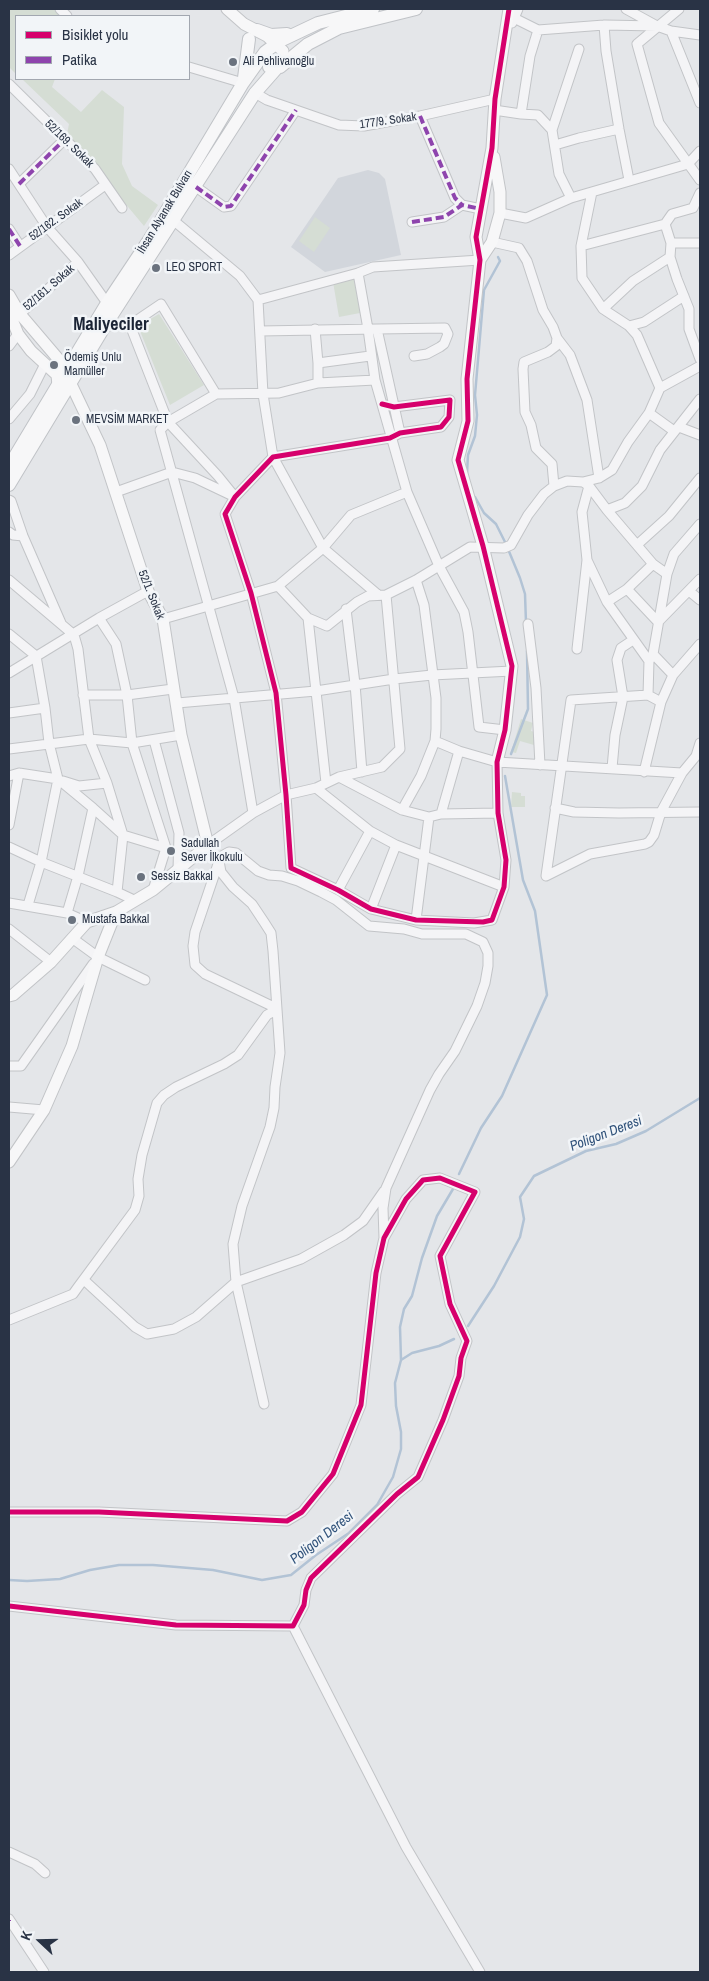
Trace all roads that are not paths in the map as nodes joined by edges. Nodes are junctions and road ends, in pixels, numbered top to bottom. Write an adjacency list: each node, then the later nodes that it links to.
1 (227, 9): 13 (street)
2 (373, 9): 12 (main road, İhsan Alyanak Bulvarı)
3 (416, 9): 16 (main road, İhsan Alyanak Bulvarı)
4 (518, 9): 7 (street)
5 (626, 9): 9 (street)
6 (679, 9): 9 (street)
7 (512, 13): 10 (street); 23 (street)
8 (604, 25): 9 (street); 10 (street); 28 (street)
9 (657, 26): 11 (street); 33 (street)
10 (538, 30): 25 (street)
11 (671, 31): 14 (street); 18 (street)
12 (297, 33): 13 (main road); 16 (main road, İhsan Alyanak Bulvarı)
13 (253, 34): 16 (street); 16 (street); 19 (main road)
14 (700, 35)
15 (579, 49): 27 (street)
16 (272, 56): 19 (main road, İhsan Alyanak Bulvarı); 21 (main road, İhsan Alyanak Bulvarı)
17 (190, 67): 19 (street)
18 (696, 80): 22 (street)
19 (243, 83): 65 (main road, İhsan Alyanak Bulvarı)
20 (9, 84): 29 (street, 52/169. Sokak)
21 (255, 93): 24 (street, 177/9. Sokak); 39 (main road, İhsan Alyanak Bulvarı)
22 (700, 103)
23 (494, 104): 25 (street); 26 (street, 177/9. Sokak); 31 (street)
24 (296, 110): 26 (street, 177/9. Sokak); 39 (street)
25 (521, 114): 27 (street)
26 (420, 116): 43 (street)
27 (552, 130): 30 (street)
28 (619, 130): 30 (street); 35 (street)
29 (64, 140): 37 (street); 38 (street, 52/169. Sokak)
30 (555, 145): 42 (street)
31 (492, 148): 45 (street); 46 (street)
32 (700, 150): 33 (street)
33 (688, 164): 35 (street); 36 (street)
34 (9, 169): 37 (street, 52/161. Sokak)
35 (629, 180): 40 (street)
36 (700, 180)
37 (18, 184): 50 (street, 52/161. Sokak)
38 (104, 185): 44 (street, 52/169. Sokak); 50 (street, 52/162. Sokak)
39 (196, 187): 47 (main road, İhsan Alyanak Bulvarı)
40 (592, 192): 42 (street); 56 (street)
41 (700, 194): 49 (street)
42 (571, 198): 46 (street)
43 (462, 205): 45 (street); 48 (street)
44 (122, 208)
45 (481, 208): 46 (street); 59 (street)
46 (500, 213): 52 (street)
47 (173, 220): 64 (street); 68 (main road, İhsan Alyanak Bulvarı)
48 (412, 222)
49 (665, 224): 53 (street); 56 (street)
50 (47, 227): 55 (street, 52/162. Sokak); 60 (street, 52/161. Sokak)
51 (9, 228): 55 (street)
52 (492, 242): 59 (street); 75 (street)
53 (671, 243): 54 (street); 58 (street)
54 (700, 243)
55 (20, 246): 57 (street, 52/162. Sokak)
56 (580, 246): 66 (street)
57 (9, 255)
58 (670, 257): 63 (street); 66 (street)
59 (480, 260): 61 (street); 118 (street)
60 (78, 262): 65 (street, 52/161. Sokak); 67 (street, 52/161. Sokak)
61 (358, 273): 64 (street); 72 (street)
62 (9, 295): 67 (street)
63 (684, 296): 70 (street); 79 (street)
64 (258, 300): 73 (street)
65 (107, 303): 68 (main road, İhsan Alyanak Bulvarı)
66 (603, 309): 70 (street)
67 (14, 313): 74 (street); 83 (street)
68 (101, 323): 69 (street); 83 (main road, İhsan Alyanak Bulvarı)
69 (130, 325): 87 (street); 96 (street)
70 (629, 326): 86 (street)
71 (315, 329): 72 (street); 73 (street); 81 (street)
72 (373, 329): 77 (street); 78 (street); 93 (street)
73 (260, 331): 88 (street)
74 (13, 337): 76 (street); 80 (street)
75 (558, 338): 104 (street); 108 (street)
76 (9, 346)
77 (370, 356): 81 (street); 84 (street)
78 (414, 356)
79 (700, 359)
80 (45, 364): 83 (street); 95 (street)
81 (318, 364): 85 (street)
82 (700, 366): 86 (street)
83 (66, 373): 90 (main road); 91 (street, 52/1. Sokak); 102 (main road)
84 (375, 380): 85 (street); 92 (street)
85 (318, 383): 88 (street)
86 (660, 388): 94 (street)
87 (216, 394): 88 (street); 96 (street)
88 (264, 394): 101 (street)
89 (700, 399): 97 (street)
90 (60, 401): 91 (street); 107 (main road)
91 (82, 404): 109 (street, 52/1. Sokak)
92 (382, 404): 93 (street); 100 (street)
93 (394, 407): 98 (street); 98 (street)
94 (649, 413): 97 (street); 104 (street)
95 (9, 419)
96 (168, 422): 103 (street); 111 (street)
97 (677, 429): 99 (street); 113 (street)
98 (400, 433): 100 (street)
99 (700, 435)
100 (390, 438): 101 (street); 110 (street)
101 (273, 457): 111 (street); 119 (street)
102 (9, 466)
103 (172, 472): 109 (street); 111 (street); 135 (street)
104 (599, 478): 106 (street)
105 (700, 478): 117 (street)
106 (586, 484): 108 (street); 113 (street); 120 (street)
107 (9, 485)
108 (554, 486): 118 (street)
109 (116, 492): 129 (street, 52/1. Sokak)
110 (407, 492): 119 (street); 122 (street)
111 (235, 497): 131 (street)
112 (9, 500): 116 (street)
113 (607, 510): 117 (street)
114 (700, 524): 123 (street)
115 (9, 532): 116 (street)
116 (23, 536): 141 (street)
117 (638, 544): 121 (street)
118 (483, 546): 122 (street); 150 (street)
119 (323, 548): 127 (street); 132 (street)
120 (587, 560): 134 (street); 147 (street)
121 (654, 564): 123 (street); 128 (street)
122 (439, 566): 126 (street); 152 (street)
123 (667, 574): 140 (street)
124 (700, 579): 130 (street)
125 (9, 580): 141 (street)
126 (416, 580): 132 (street); 153 (street)
127 (278, 586): 131 (street); 138 (street)
128 (627, 589): 134 (street); 140 (street)
129 (148, 591): 137 (street); 139 (street, 52/1. Sokak)
130 (689, 591): 133 (street); 140 (street)
131 (251, 593): 135 (street); 159 (street)
132 (382, 594): 136 (street); 155 (street)
133 (700, 600)
134 (607, 602): 145 (street)
135 (209, 606): 139 (street); 164 (street)
136 (346, 609): 138 (street); 156 (street)
137 (99, 618): 144 (street); 161 (street)
138 (308, 618): 158 (street)
139 (162, 619): 157 (street, 52/1. Sokak)
140 (658, 622): 149 (street)
141 (61, 623): 144 (street)
142 (528, 624): 180 (street)
143 (9, 634): 148 (street)
144 (74, 635): 148 (street); 160 (street)
145 (633, 640): 149 (street); 163 (street)
146 (700, 644): 154 (street)
147 (577, 649)
148 (36, 656): 151 (street); 167 (street)
149 (651, 657): 154 (street); 162 (street)
150 (512, 671): 152 (street); 169 (street)
151 (9, 673)
152 (473, 673): 153 (street); 169 (street)
153 (432, 675): 155 (street); 173 (street)
154 (673, 675): 165 (street)
155 (394, 679): 156 (street); 183 (street)
156 (355, 684): 158 (street); 183 (street)
157 (173, 689): 161 (street); 166 (street, 52/1. Sokak)
158 (316, 691): 159 (street); 191 (street)
159 (276, 693): 164 (street); 193 (street)
160 (82, 695): 161 (street); 171 (street)
161 (126, 695): 175 (street)
162 (648, 696): 163 (street); 165 (street)
163 (623, 697): 181 (street); 182 (street)
164 (234, 698): 166 (street); 199 (street)
165 (661, 702): 184 (street)
166 (176, 703): 170 (street, 52/1. Sokak)
167 (45, 708): 168 (street); 174 (street)
168 (9, 713)
169 (505, 730): 179 (street)
170 (181, 735): 172 (street); 206 (street, 52/1. Sokak)
171 (89, 740): 174 (street); 175 (street); 190 (street)
172 (154, 740): 175 (street); 213 (street)
173 (435, 741): 178 (street); 196 (street)
174 (49, 743): 177 (street); 189 (street)
175 (132, 743): 209 (street)
176 (700, 743): 186 (street)
177 (9, 749)
178 (459, 751): 179 (street); 201 (street)
179 (497, 762): 180 (street); 200 (street)
180 (540, 765): 181 (street)
181 (562, 767): 182 (street); 195 (street)
182 (612, 768): 184 (street)
183 (362, 772): 188 (street)
184 (644, 772): 186 (street)
185 (19, 773): 187 (street); 189 (street); 203 (street)
186 (682, 773): 197 (street)
187 (9, 776)
188 (340, 777): 191 (street); 196 (street)
189 (58, 779): 190 (street); 194 (street); 212 (street)
190 (107, 783): 205 (street)
191 (326, 783): 192 (street)
192 (316, 788): 193 (street); 204 (street)
193 (286, 795): 199 (street); 217 (street)
194 (93, 808): 205 (street); 214 (street)
195 (555, 808): 197 (street); 197 (street)
196 (402, 810): 202 (street)
197 (661, 812): 198 (street)
198 (700, 812)
199 (253, 813): 206 (street)
200 (498, 813): 201 (street); 215 (street)
201 (441, 814): 202 (street)
202 (429, 817): 210 (street)
203 (9, 825)
204 (370, 831): 207 (street); 217 (street)
205 (123, 835): 209 (street); 218 (street)
206 (208, 845): 213 (street)
207 (396, 845): 210 (street); 222 (street)
208 (9, 847): 212 (street)
209 (166, 848): 216 (street)
210 (424, 856): 215 (street); 225 (street)
211 (219, 861): 233 (street); 233 (street); 238 (street)
212 (42, 862): 214 (street); 221 (street)
213 (178, 870): 216 (street)
214 (78, 876): 218 (street); 224 (street)
215 (504, 887): 225 (street)
216 (153, 890): 219 (street)
217 (338, 890): 222 (street)
218 (117, 892): 219 (street)
219 (134, 900): 223 (street)
220 (9, 903): 221 (street)
221 (28, 905): 224 (street)
222 (371, 909): 225 (street)
223 (116, 912): 226 (street); 229 (street)
224 (67, 913): 226 (street)
225 (416, 920)
226 (87, 922): 228 (street)
227 (9, 929): 230 (street)
228 (72, 938): 229 (street); 230 (street)
229 (98, 957): 231 (street); 234 (street); 236 (street)
230 (51, 962): 232 (street)
231 (145, 980)
232 (9, 996)
233 (276, 1009): 242 (street); 243 (street)
234 (9, 1066)
235 (9, 1106): 236 (street)
236 (44, 1110): 237 (street)
237 (11, 1157)
238 (386, 1188): 239 (street); 243 (street)
239 (383, 1208): 240 (street); 241 (street)
240 (397, 1215): 241 (street); 248 (street)
241 (384, 1238): 246 (street)
242 (84, 1280): 243 (street); 244 (street)
243 (236, 1282): 245 (street)
244 (9, 1320)
245 (264, 1404)
246 (9, 1512)
247 (9, 1606): 248 (street)
248 (293, 1626): 253 (street)
249 (9, 1852): 250 (street)
250 (45, 1873)
251 (9, 1920): 252 (street)
252 (40, 1970)
253 (480, 1972)

